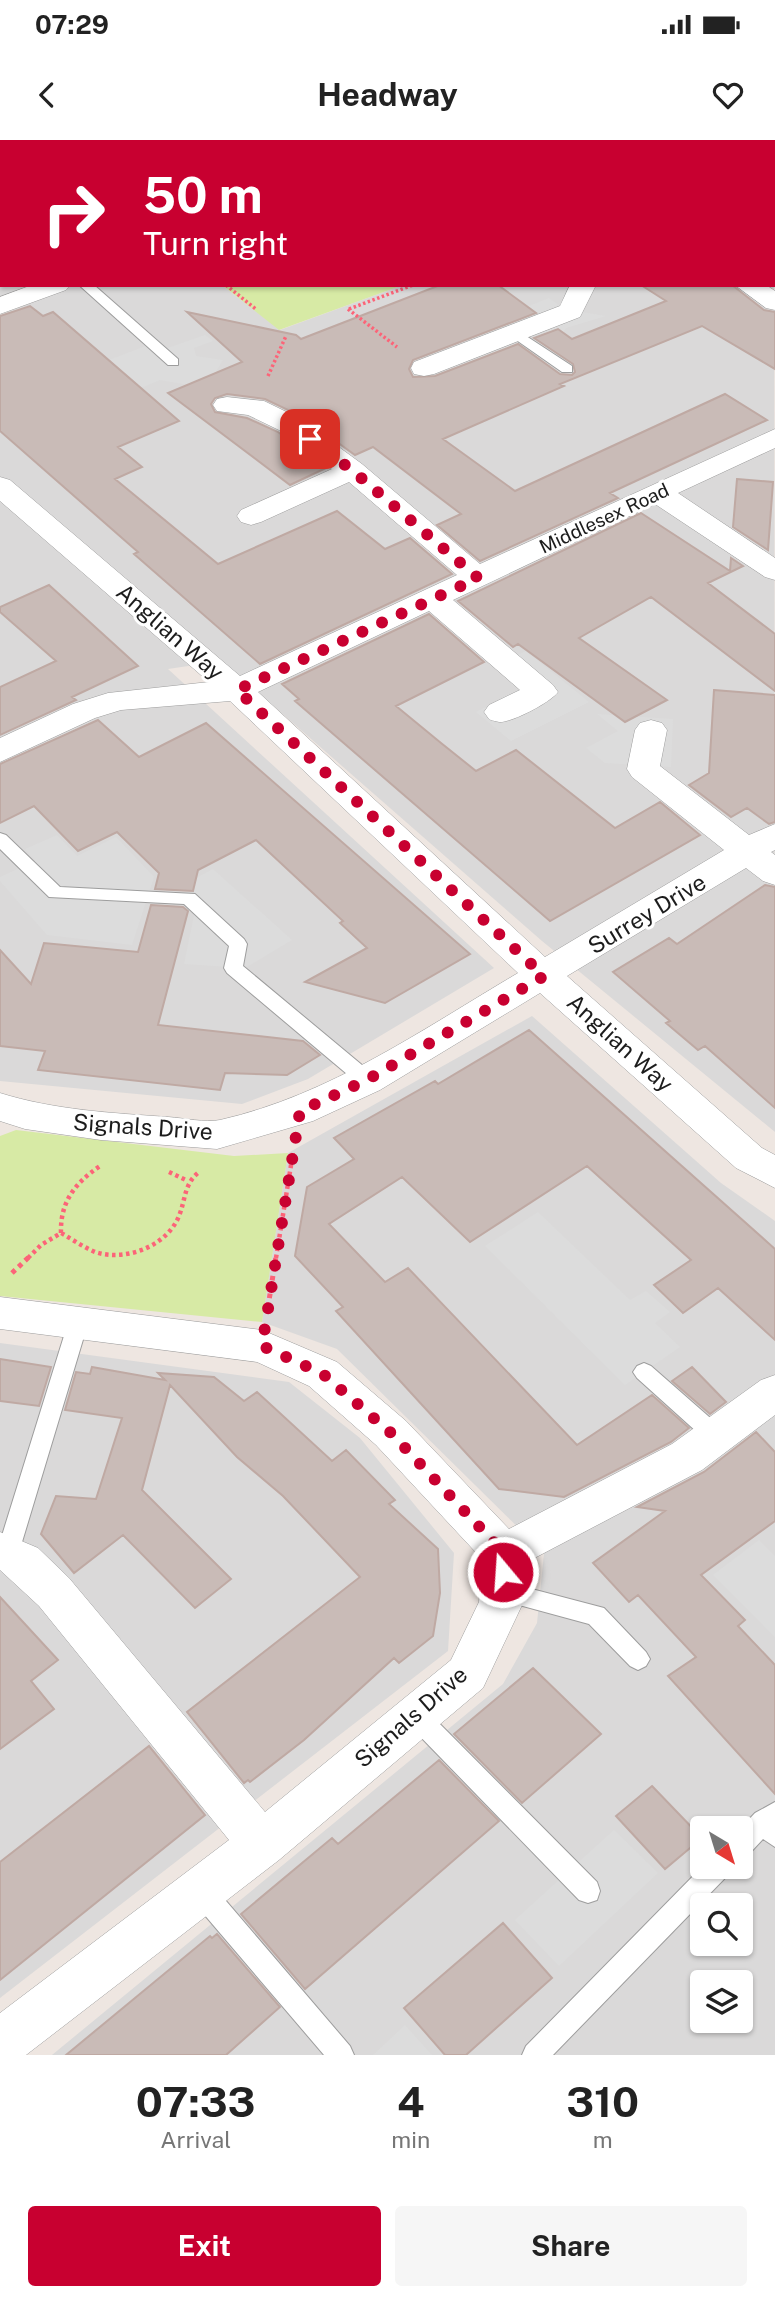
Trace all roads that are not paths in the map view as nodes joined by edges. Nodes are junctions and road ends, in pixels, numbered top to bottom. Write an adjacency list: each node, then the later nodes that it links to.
1 (52, 287): 6 (street)
2 (88, 287): 8 (lane)
3 (582, 287): 7 (street)
4 (751, 287): 5 (street)
5 (775, 302)
6 (0, 306)
7 (517, 334): 9 (street); 10 (lane)
8 (173, 362)
9 (424, 368)
10 (567, 369)
11 (241, 406): 13 (street)
12 (775, 437): 15 (street, Middlesex Road)
13 (352, 470): 16 (street); 18 (street)
14 (0, 486): 20 (street, Anglian Way)
15 (658, 493): 17 (street); 18 (street, Middlesex Road)
16 (251, 516)
17 (775, 571)
18 (478, 578): 19 (street, Middlesex Road)
19 (433, 599): 20 (street, Middlesex Road); 21 (street)
20 (237, 690): 23 (street, Middlesex Road); 26 (street, Anglian Way)
21 (500, 712)
22 (651, 730): 25 (street, Surrey Drive)
23 (0, 751)
24 (0, 839): 27 (lane)
25 (766, 853): 26 (street, Surrey Drive)
26 (544, 976): 27 (street, Signals Drive); 29 (street, Anglian Way)
27 (367, 1080): 28 (street, Signals Drive)
28 (0, 1107)
29 (775, 1173)
30 (5, 1295): 31 (street)
31 (78, 1323): 35 (lane); 36 (street)
32 (644, 1372): 34 (lane)
33 (775, 1392): 34 (street)
34 (716, 1436): 36 (street)
35 (4, 1551): 41 (street)
36 (503, 1572): 37 (lane); 38 (street, Signals Drive)
37 (638, 1659)
38 (416, 1716): 41 (street, Signals Drive); 44 (lane)
39 (771, 1823): 40 (lane)
40 (753, 1836)
41 (262, 1844): 43 (street, Signals Drive)
42 (706, 1880): 47 (lane)
43 (200, 1890): 45 (street, Signals Drive); 46 (lane)
44 (588, 1891)
45 (0, 2043)
46 (341, 2055)
47 (535, 2055)

